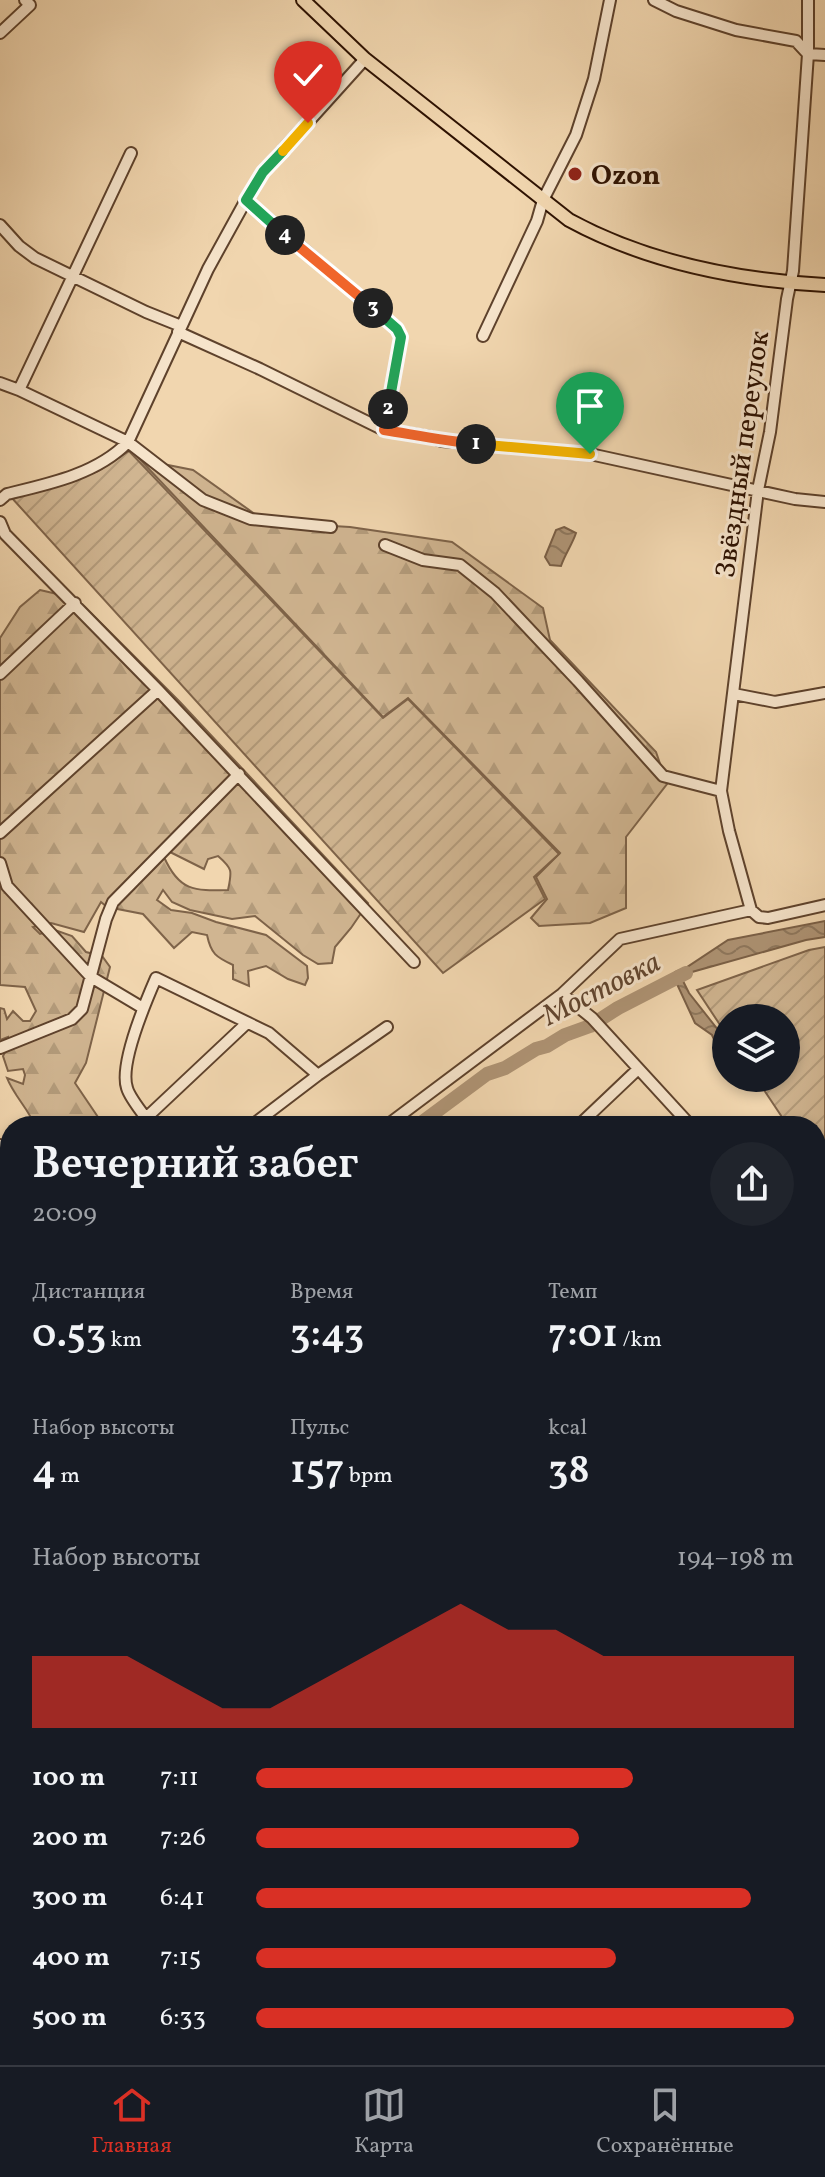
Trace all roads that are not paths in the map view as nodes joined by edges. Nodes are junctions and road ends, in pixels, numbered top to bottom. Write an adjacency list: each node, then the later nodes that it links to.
1 (25, 0): 6 (street)
2 (303, 0): 9 (main road)
3 (610, 0): 12 (street)
4 (654, 0): 7 (street)
5 (808, 0): 7 (street, Звёздный переулок)
6 (0, 33)
7 (808, 54): 8 (street); 15 (street, Звёздный переулок)
8 (825, 55)
9 (365, 59): 11 (street); 12 (main road)
10 (131, 153): 14 (street)
11 (246, 200): 17 (street); 21 (street)
12 (543, 200): 15 (main road); 18 (street)
13 (0, 225): 14 (street)
14 (73, 276): 17 (street); 20 (street)
15 (791, 283): 16 (main road); 23 (street, Звёздный переулок)
16 (825, 285)
17 (180, 329): 21 (street); 22 (street)
18 (483, 336)
19 (0, 383): 20 (street)
20 (19, 390): 22 (street)
21 (384, 430): 23 (street)
22 (128, 442): 24 (street); 27 (street)
23 (758, 490): 25 (street); 33 (street, Звёздный переулок)
24 (0, 500)
25 (825, 502)
26 (0, 522): 29 (street)
27 (331, 527)
28 (385, 545): 35 (street)
29 (75, 603): 30 (street); 31 (street)
30 (0, 674)
31 (158, 690): 34 (street); 36 (street)
32 (825, 693): 33 (street)
33 (734, 694): 35 (street, Звёздный переулок)
34 (239, 774): 40 (street); 41 (street)
35 (721, 791): 39 (street, Звёздный переулок)
36 (0, 833)
37 (0, 863): 41 (street)
38 (825, 905): 39 (street)
39 (751, 910): 42 (street)
40 (414, 962)
41 (91, 977): 43 (street); 46 (street)
42 (562, 994): 47 (street); 52 (street)
43 (143, 1008): 44 (street); 49 (street)
44 (247, 1023): 48 (street); 50 (street)
45 (387, 1027): 48 (street)
46 (0, 1048)
47 (638, 1069): 53 (street); 54 (street)
48 (318, 1075): 51 (street)
49 (145, 1116)
50 (155, 1116)
51 (264, 1116)
52 (399, 1116)
53 (589, 1116)
54 (682, 1116)

